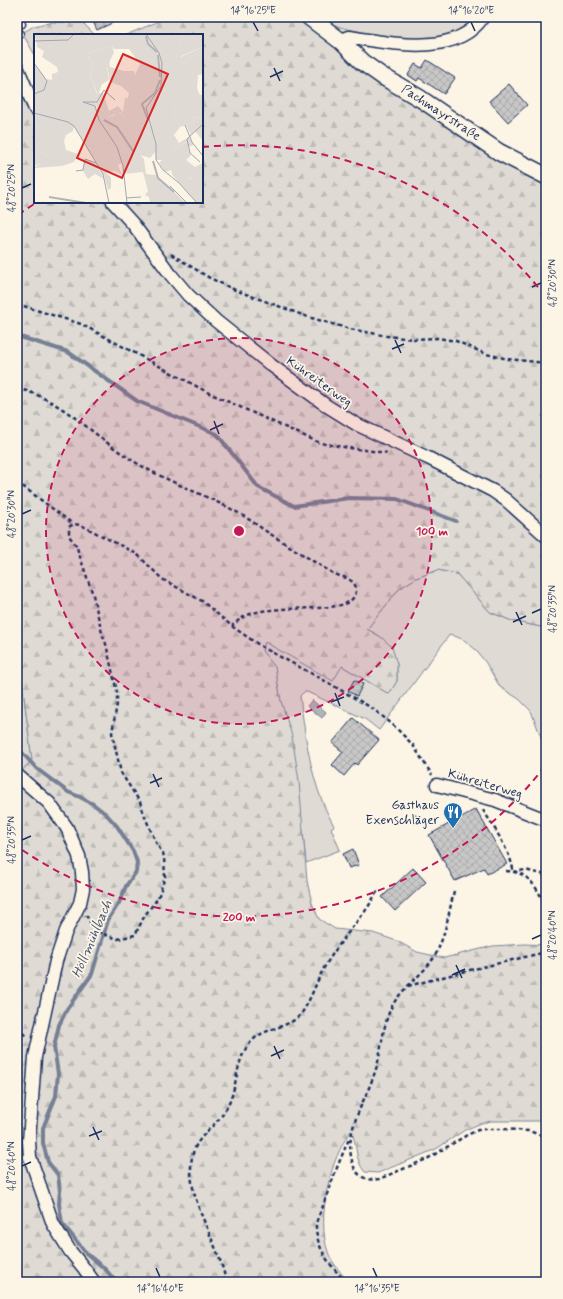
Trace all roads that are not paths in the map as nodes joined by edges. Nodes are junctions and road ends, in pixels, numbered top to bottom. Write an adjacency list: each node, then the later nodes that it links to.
1 (309, 17): 3 (street, Pachmayrstraße)
2 (483, 17): 3 (street)
3 (342, 42): 6 (street, Pachmayrstraße)
4 (17, 67): 5 (street)
5 (34, 107)
6 (546, 176)
7 (114, 203): 8 (street, Kühreiterweg)
8 (546, 536)
9 (17, 775): 12 (street)
10 (437, 785): 11 (street, Kühreiterweg)
11 (546, 820)
12 (94, 1282)

